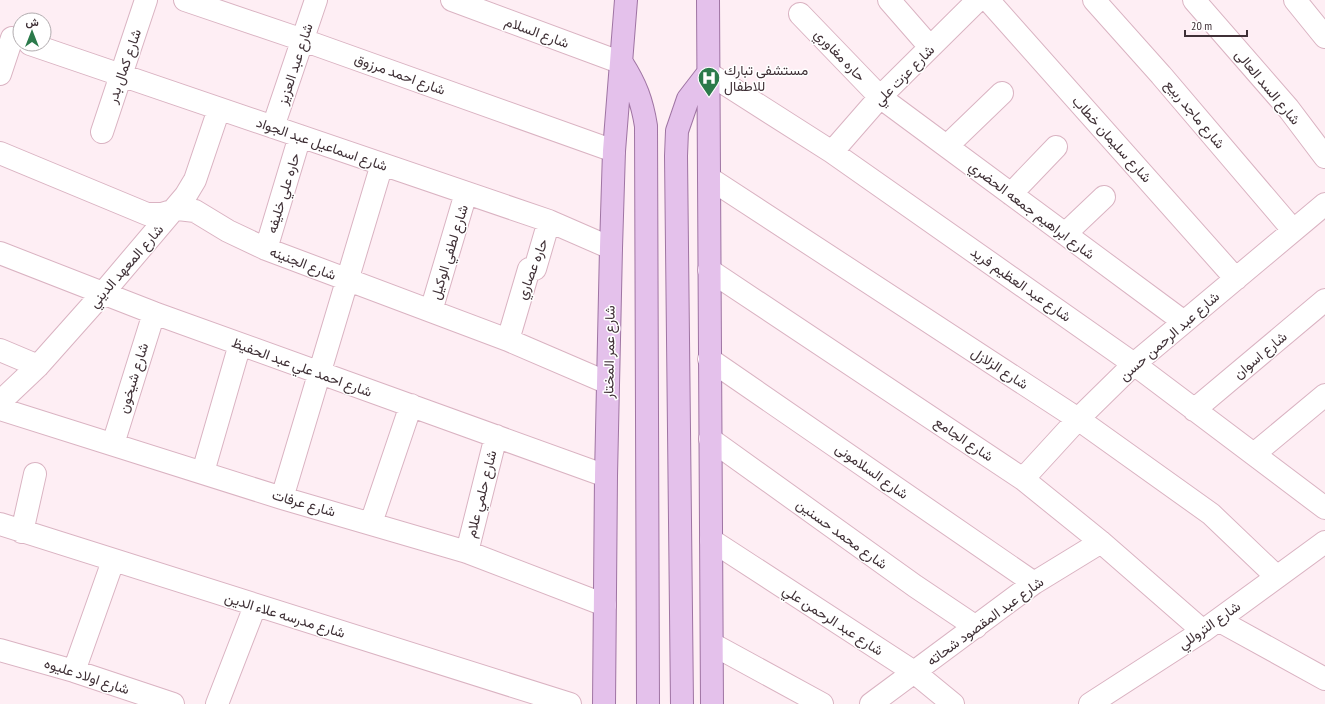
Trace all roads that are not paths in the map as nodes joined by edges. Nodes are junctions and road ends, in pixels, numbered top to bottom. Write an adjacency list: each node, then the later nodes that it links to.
1 (146, 0): 22 (street, شارع كمال بدر)
2 (185, 0): 15 (street, شارع احمد مرزوق)
3 (316, 0): 15 (street, شارع عبد العزيز)
4 (452, 0): 19 (street, شارع السلام)
5 (626, 0): 19 (main road, شارع عمر المختار)
6 (708, 0): 20 (main road)
7 (889, 0): 16 (street)
8 (978, 0): 16 (street, شارع عزت علي)
9 (988, 0): 49 (street, شارع سليمان خطاب)
10 (1094, 0): 43 (street, شارع ماجد ربيع)
11 (1194, 0): 34 (street, شارع السد العالى)
12 (1295, 0): 14 (street)
13 (800, 14): 24 (street, حاره مغاوري)
14 (1325, 37)
15 (303, 40): 26 (street, شارع عبد العزيز); 31 (street, شارع احمد مرزوق)
16 (930, 47): 24 (street, شارع عزت علي)
17 (12, 48): 21 (street)
18 (52, 51): 22 (street, شارع اسماعيل عبد الجواد)
19 (622, 63): 31 (main road, شارع عمر المختار); 103 (main road)
20 (708, 73): 32 (street, شارع عبد العظيم فريد); 36 (main road); 104 (main road)
21 (0, 74)
22 (121, 75): 25 (street, شارع اسماعيل عبد الجواد); 27 (street, شارع كمال بدر)
23 (1002, 93): 29 (street)
24 (880, 97): 29 (street, شارع ابراهيم جمعه الحضري); 32 (street, شارع عزت علي)
25 (220, 109): 26 (street, شارع اسماعيل عبد الجواد); 41 (street, شارع المعهد الديني)
26 (274, 127): 28 (street, شارع اسماعيل عبد الجواد)
27 (102, 132)
28 (300, 136): 35 (street, شارع اسماعيل عبد الجواد); 46 (street, حاره علي خليفه)
29 (946, 146): 38 (street, شارع ابراهيم جمعه الحضري)
30 (1056, 148): 38 (street)
31 (614, 151): 45 (main road, شارع عمر المختار)
32 (832, 152): 60 (street, شارع عبد العظيم فريد)
33 (0, 153): 41 (street, شارع الجنينه)
34 (1325, 157)
35 (382, 164): 37 (street, شارع اسماعيل عبد الجواد); 50 (street)
36 (709, 178): 48 (main road); 69 (street, شارع الزلازل)
37 (466, 193): 42 (street, شارع اسماعيل عبد الجواد); 53 (street, شارع لطفي الوكيل)
38 (1011, 194): 44 (street, شارع ابراهيم جمعه الحضري)
39 (1104, 196): 44 (street)
40 (1325, 204): 43 (street, شارع عبد الرحمن حسن)
41 (174, 210): 46 (street, شارع الجنينه); 51 (street, شارع المعهد الديني)
42 (549, 221): 45 (street, شارع اسماعيل عبد الجواد); 56 (street, حاره عصاري)
43 (1293, 230): 49 (street, شارع عبد الرحمن حسن)
44 (1065, 234): 55 (street, شارع ابراهيم جمعه الحضري)
45 (611, 248): 63 (main road, شارع عمر المختار)
46 (266, 249): 50 (street, شارع الجنينه)
47 (0, 253): 51 (street, شارع احمد علي عبد الحفيظ)
48 (709, 270): 59 (main road); 77 (street, شارع الجامع)
49 (1236, 279): 55 (street, شارع عبد الرحمن حسن)
50 (347, 280): 53 (street, شارع الجنينه); 62 (street)
51 (103, 293): 54 (street, شارع احمد علي عبد الحفيظ); 61 (street, شارع المعهد الديني)
52 (1325, 300): 68 (street, شارع اسوان)
53 (431, 312): 56 (street, شارع الجنينه)
54 (154, 313): 57 (street, شارع احمد علي عبد الحفيظ); 72 (street, شارع شيخون)
55 (1184, 322): 60 (street, شارع عبد الرحمن حسن)
56 (508, 340): 63 (street, شارع الجنينه)
57 (240, 344): 62 (street, شارع احمد علي عبد الحفيظ); 74 (street)
58 (0, 350): 61 (street)
59 (710, 359): 71 (main road); 89 (street, شارع السلامونى)
60 (1134, 364): 68 (street, شارع عبد العظيم فريد); 69 (street, شارع عبد الرحمن حسن)
61 (38, 366): 65 (street, شارع المعهد الديني)
62 (319, 373): 66 (street, شارع احمد علي عبد الحفيظ); 78 (street)
63 (608, 383): 76 (main road, شارع عمر المختار)
64 (1325, 395): 73 (street)
65 (0, 402)
66 (411, 405): 70 (street, شارع احمد علي عبد الحفيظ); 80 (street)
67 (0, 409): 72 (street, شارع عرفات)
68 (1194, 410): 73 (street, شارع عبد العظيم فريد)
69 (1078, 420): 77 (street, شارع عبد الرحمن حسن); 88 (street, شارع الزلازل)
70 (496, 436): 76 (street, شارع احمد علي عبد الحفيظ); 86 (street, شارع حلمي علام)
71 (710, 439): 83 (main road); 93 (street, شارع محمد حسنين)
72 (113, 444): 74 (street, شارع عرفات)
73 (1254, 454): 79 (street, شارع عبد العظيم فريد)
74 (203, 472): 78 (street, شارع عرفات)
75 (35, 474): 82 (street)
76 (606, 476): 90 (main road, شارع عمر المختار)
77 (1023, 478): 84 (street, شارع الجامع)
78 (282, 498): 80 (street, شارع عرفات)
79 (1325, 508)
80 (371, 523): 86 (street, شارع عرفات)
81 (0, 524): 82 (street, شارع مدرسه علاء الدين)
82 (22, 532): 87 (street, شارع مدرسه علاء الدين)
83 (711, 540): 94 (main road); 97 (street, شارع عبد الرحمن علي)
84 (1101, 542): 89 (street, شارع عبد المقصود شحاته); 92 (street, شارع الجامع)
85 (1325, 542): 88 (street, شارع التروللي)
86 (467, 552): 90 (street, شارع عرفات)
87 (113, 561): 91 (street, شارع مدرسه علاء الدين); 96 (street)
88 (1278, 577): 92 (street, شارع التروللي)
89 (1034, 584): 93 (street, شارع عبد المقصود شحاته)
90 (605, 604): 102 (main road, شارع عمر المختار)
91 (256, 606): 100 (street); 101 (street, شارع مدرسه علاء الدين)
92 (1210, 625): 98 (street, شارع الجامع); 109 (street, شارع التروللي)
93 (976, 627): 97 (street, شارع عبد المقصود شحاته)
94 (712, 644): 105 (main road); 106 (street)
95 (0, 650): 96 (street, شارع اولاد عليوه)
96 (74, 671): 99 (street, شارع اولاد عليوه)
97 (914, 672): 107 (street, شارع عبد المقصود شحاته); 108 (street, شارع عبد الرحمن علي)
98 (1325, 680)
99 (173, 704)
100 (217, 704)
101 (570, 704)
102 (604, 704)
103 (648, 704)
104 (682, 704)
105 (712, 704)
106 (822, 704)
107 (871, 704)
108 (953, 704)
109 (1090, 704)

